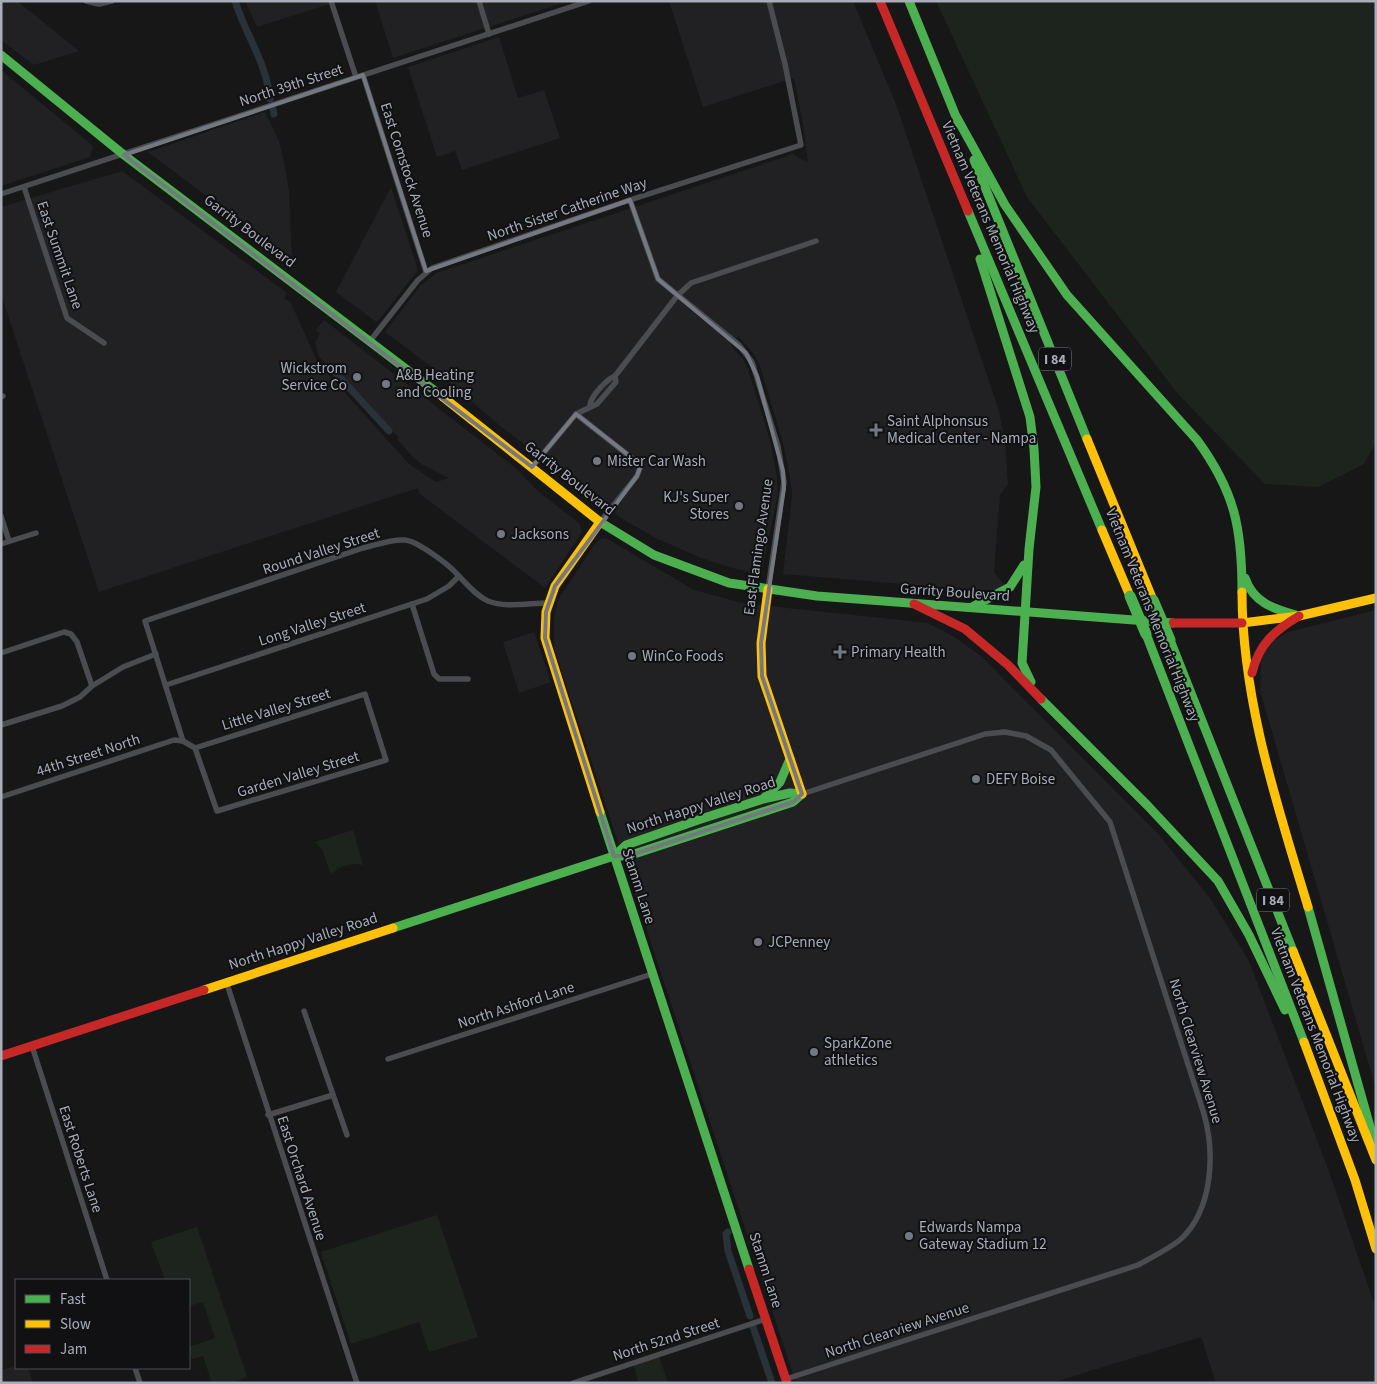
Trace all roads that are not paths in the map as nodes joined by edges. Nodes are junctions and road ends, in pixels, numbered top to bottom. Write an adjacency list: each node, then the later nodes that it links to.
1 (86, 1): 2 (street)
2 (112, 1)
3 (331, 1): 12 (street)
4 (479, 1): 9 (street)
5 (589, 1): 9 (street, North 39th Street)
6 (769, 1): 18 (street, North Sister Catherine Way)
7 (880, 1): 16 (main road, Vietnam Veterans Memorial Highway / I 84)
8 (909, 1): 13 (main road, Vietnam Veterans Memorial Highway / I 84)
9 (489, 34): 11 (street, North 39th Street)
10 (1, 56): 14 (main road, Garrity Boulevard)
11 (363, 75): 12 (street, North 39th Street); 20 (street, East Comstock Avenue)
12 (356, 77): 14 (street, North 39th Street)
13 (957, 118): 32 (main road); 71 (main road, Vietnam Veterans Memorial Highway / I 84, bridge)
14 (124, 155): 15 (street, North 39th Street); 22 (main road, Garrity Boulevard)
15 (24, 187): 17 (street, North 39th Street); 23 (street, East Summit Lane)
16 (958, 190): 31 (main road); 64 (main road, Vietnam Veterans Memorial Highway / I 84, bridge)
17 (1, 194)
18 (630, 200): 20 (street, North Sister Catherine Way); 21 (street, East Flamingo Avenue)
19 (816, 241): 21 (street)
20 (426, 272): 22 (street, North Sister Catherine Way)
21 (677, 296): 24 (street); 34 (street, East Flamingo Avenue)
22 (370, 341): 25 (main road, Garrity Boulevard)
23 (104, 342)
24 (576, 414): 25 (street); 27 (street, Stamm Lane)
25 (532, 467): 27 (main road, Garrity Boulevard)
26 (1, 516): 29 (street)
27 (600, 522): 34 (main road, Garrity Boulevard); 36 (main road, Stamm Lane)
28 (36, 533): 29 (street)
29 (9, 541): 30 (street)
30 (1, 544)
31 (1029, 549): 39 (main road); 40 (main road)
32 (1244, 571): 41 (main road); 42 (main road)
33 (459, 576): 36 (street, Round Valley Street); 37 (street, Long Valley Street); 44 (street, Round Valley Street)
34 (768, 589): 38 (main road, Garrity Boulevard); 54 (main road, East Flamingo Avenue)
35 (1376, 598): 41 (main road)
36 (549, 603): 59 (main road, Stamm Lane)
37 (412, 604): 45 (street); 46 (street, Long Valley Street)
38 (914, 604): 39 (main road, Garrity Boulevard); 49 (main road)
39 (972, 607): 40 (main road, Garrity Boulevard)
40 (1025, 612): 42 (main road, Garrity Boulevard); 49 (main road)
41 (1299, 616): 42 (main road, Garrity Boulevard); 48 (main road)
42 (1242, 623): 48 (main road)
43 (1, 653): 47 (street)
44 (156, 654): 46 (street); 47 (street)
45 (468, 678)
46 (166, 685): 52 (street)
47 (92, 686): 50 (street)
48 (1249, 686): 70 (main road)
49 (1034, 688): 64 (main road)
50 (1, 725)
51 (985, 734): 56 (street, North Happy Valley Road); 76 (street, North Clearview Avenue)
52 (183, 741): 53 (street); 57 (street, 44th Street North)
53 (195, 748): 55 (street, Garden Valley Street); 55 (street, Little Valley Street)
54 (790, 759): 56 (main road, East Flamingo Avenue); 58 (main road)
55 (386, 760)
56 (802, 794): 58 (main road, North Happy Valley Road); 59 (main road, North Happy Valley Road)
57 (1, 797)
58 (762, 799): 59 (main road, North Happy Valley Road)
59 (614, 856): 60 (main road, Stamm Lane); 61 (main road, North Happy Valley Road)
60 (652, 974): 66 (street, North Ashford Lane); 74 (main road, Stamm Lane)
61 (226, 982): 63 (main road, North Happy Valley Road); 68 (street, East Orchard Avenue)
62 (304, 1011): 67 (street)
63 (32, 1046): 65 (main road, North Happy Valley Road); 73 (street, East Roberts Lane)
64 (1307, 1052): 72 (main road, Vietnam Veterans Memorial Highway / I 84)
65 (1, 1056)
66 (388, 1059)
67 (332, 1095): 68 (street); 69 (street)
68 (268, 1115): 78 (street, East Orchard Avenue)
69 (347, 1135)
70 (1376, 1148)
71 (1376, 1160)
72 (1376, 1249)
73 (107, 1279)
74 (766, 1319): 76 (main road, Stamm Lane); 79 (street, North 52nd Street)
75 (135, 1369): 77 (street)
76 (786, 1381)
77 (140, 1383)
78 (356, 1383)
79 (573, 1383)

